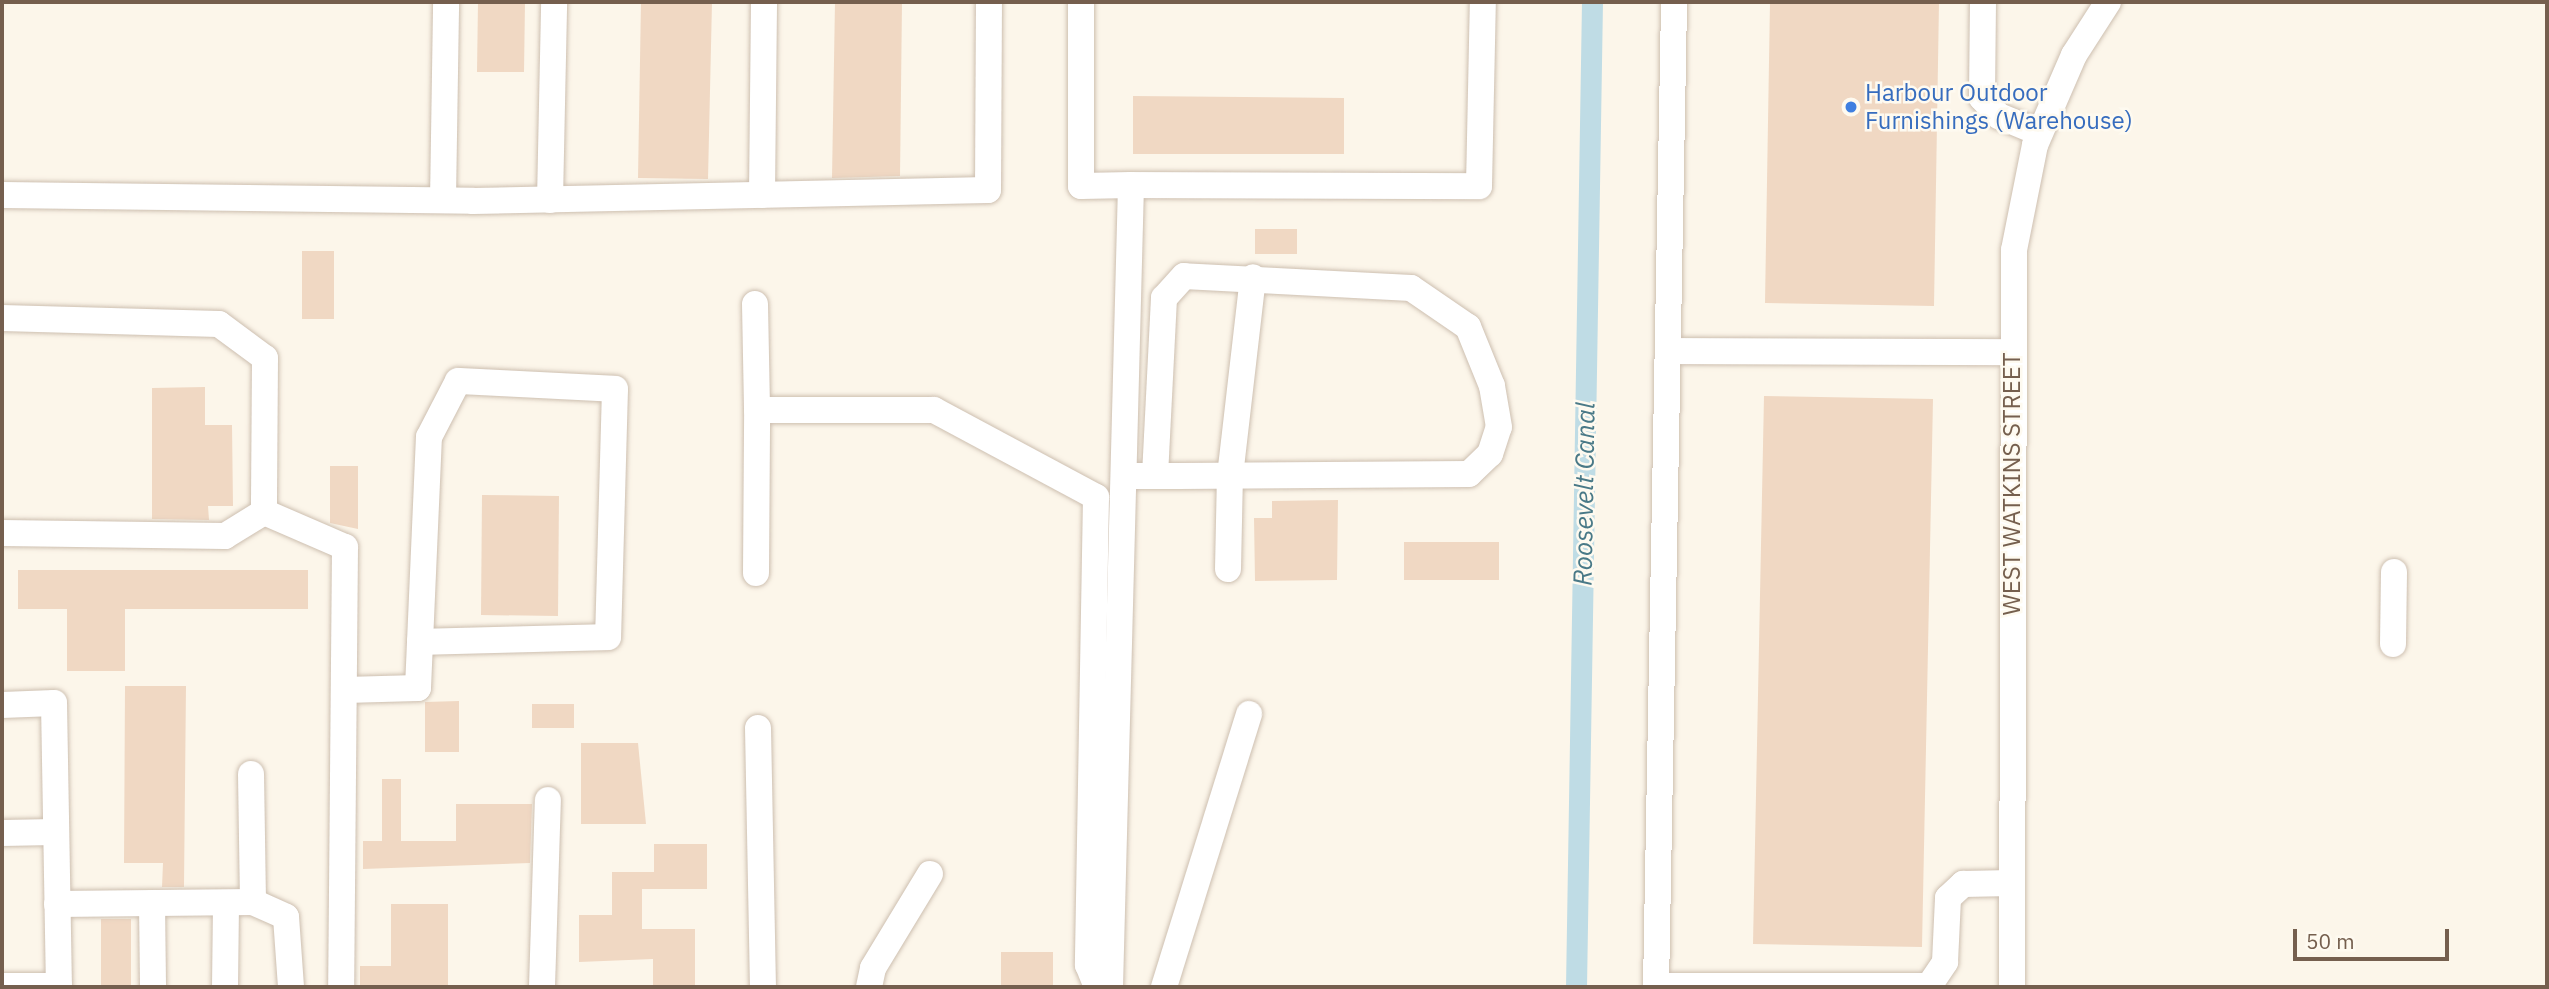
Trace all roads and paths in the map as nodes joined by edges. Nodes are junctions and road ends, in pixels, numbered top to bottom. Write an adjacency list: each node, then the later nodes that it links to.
1 (446, 2): 15 (street)
2 (554, 2): 14 (street)
3 (764, 2): 13 (street)
4 (989, 2): 13 (street)
5 (1081, 2): 11 (street)
6 (1483, 2): 11 (street)
7 (1674, 2): 19 (street)
8 (1983, 2): 10 (street)
9 (2108, 2): 10 (street, WEST WATKINS STREET)
10 (2040, 133): 20 (street, WEST WATKINS STREET)
11 (1130, 185): 22 (street)
12 (2, 195): 15 (street)
13 (762, 195): 14 (street)
14 (550, 200): 15 (street)
15 (443, 201)
16 (1254, 277): 23 (street); 24 (street); 24 (street)
17 (755, 304): 21 (street)
18 (2, 318): 25 (street)
19 (1669, 351): 20 (street); 58 (street)
20 (2013, 352): 41 (street, WEST WATKINS STREET)
21 (757, 410): 29 (street); 55 (street)
22 (1126, 476): 23 (street); 56 (street)
23 (1155, 476): 24 (street)
24 (1230, 476): 27 (street)
25 (264, 512): 26 (street); 32 (street)
26 (2, 534)
27 (1228, 569)
28 (2394, 572): 31 (street)
29 (757, 573)
30 (420, 642): 30 (street); 32 (street)
31 (2393, 645)
32 (345, 690): 51 (street)
33 (2, 705): 38 (street)
34 (1249, 714): 57 (street)
35 (758, 728): 53 (street)
36 (251, 774): 42 (street)
37 (548, 800): 52 (street)
38 (55, 832): 39 (street); 44 (street)
39 (2, 833)
40 (930, 874): 54 (street)
41 (2012, 883): 58 (street); 59 (street, WEST WATKINS STREET)
42 (253, 902): 45 (street); 50 (street)
43 (152, 903): 44 (street); 45 (street); 48 (street)
44 (57, 904): 47 (street)
45 (226, 904): 49 (street)
46 (2, 986): 47 (street)
47 (59, 987)
48 (153, 987)
49 (225, 987)
50 (291, 987)
51 (341, 987)
52 (542, 987)
53 (763, 987)
54 (869, 987)
55 (1097, 987)
56 (1110, 987)
57 (1164, 987)
58 (1656, 987)
59 (2012, 987)

